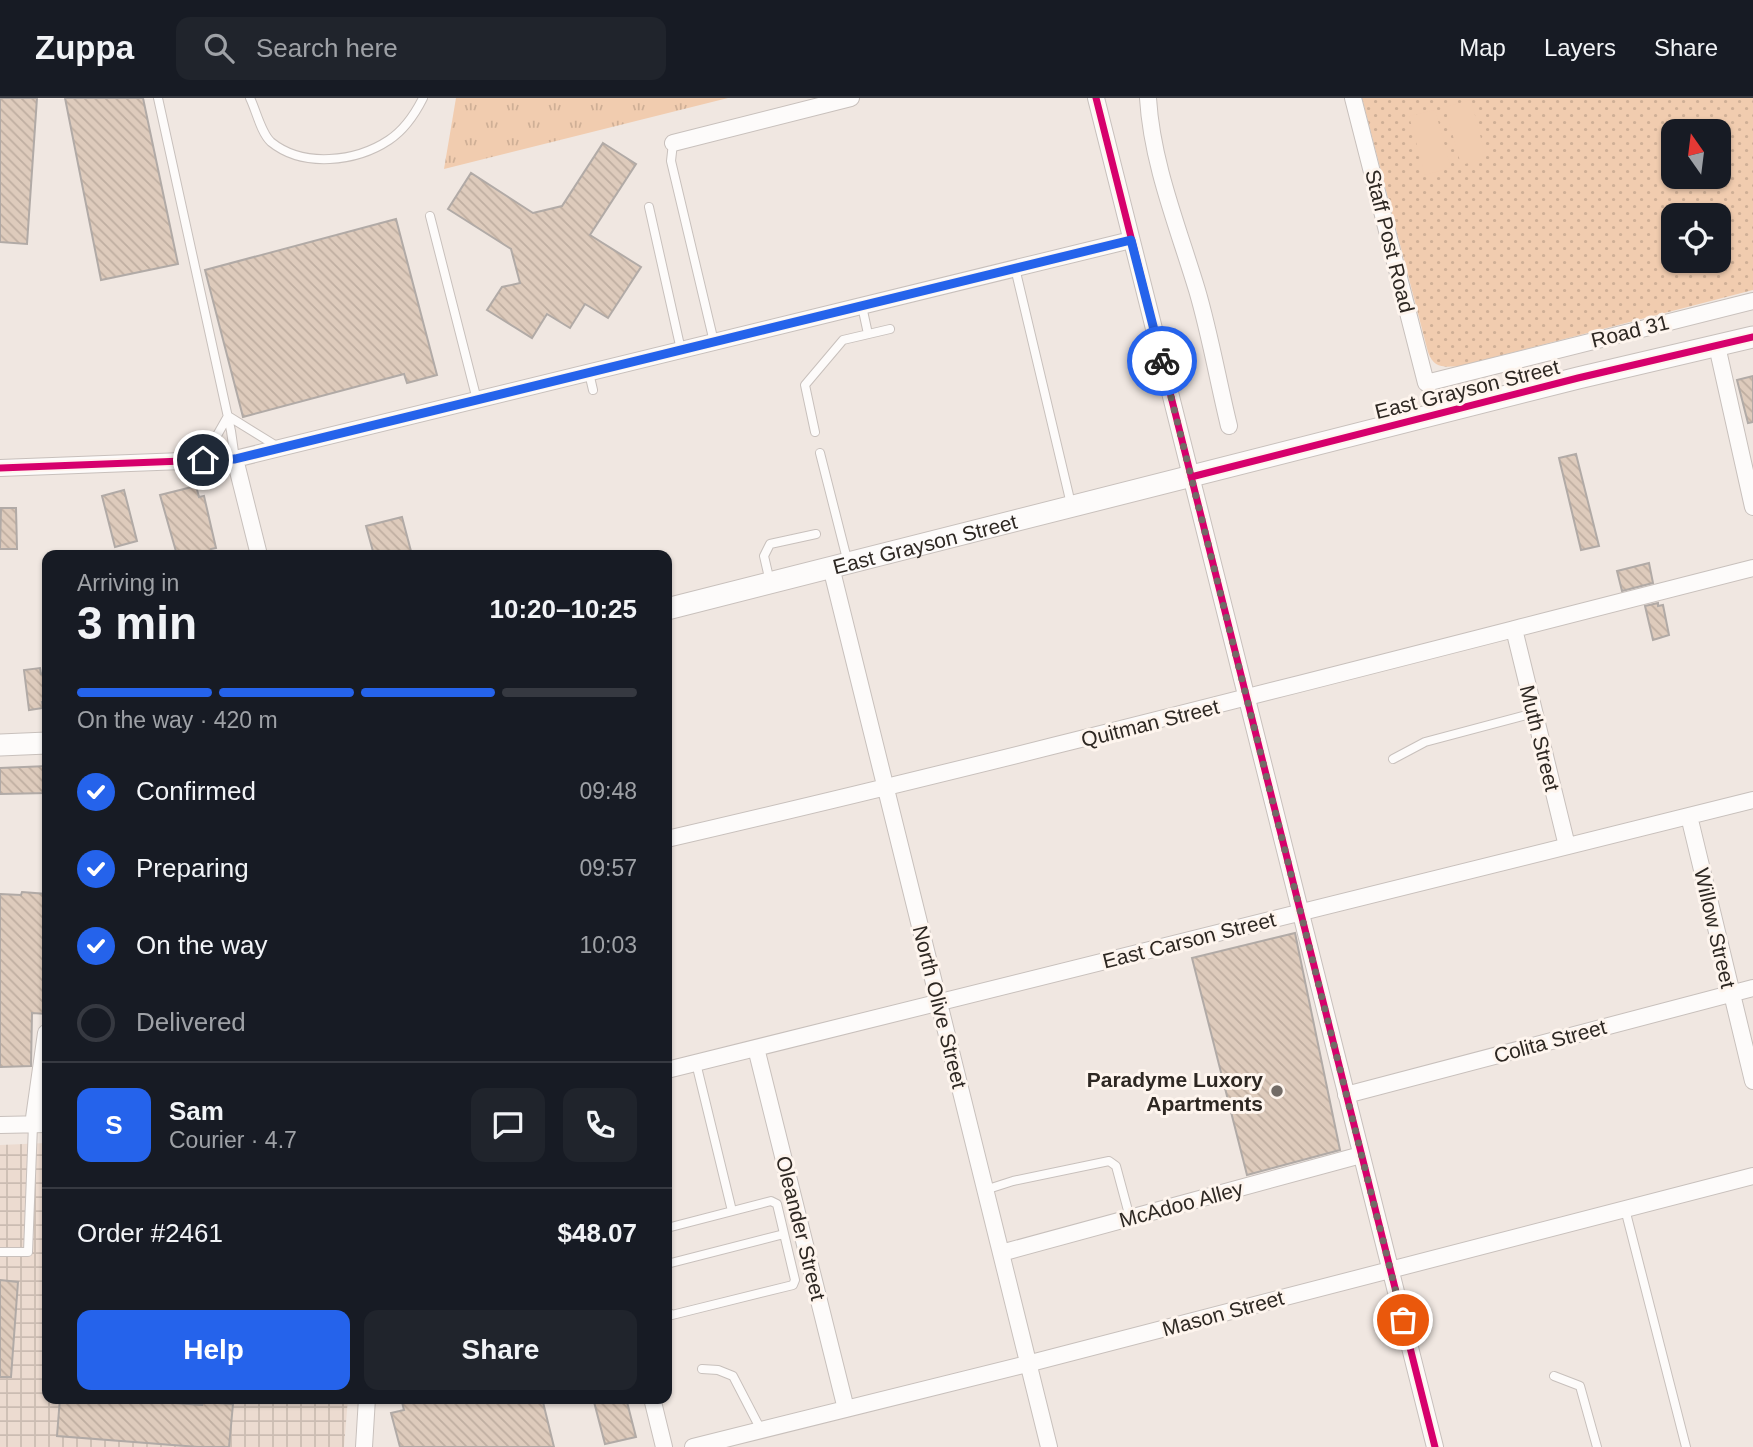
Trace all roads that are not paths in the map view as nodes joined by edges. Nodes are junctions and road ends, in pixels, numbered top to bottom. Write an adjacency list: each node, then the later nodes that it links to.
1 (158, 98): 25 (lane)
2 (250, 98): 3 (lane)
3 (423, 98)
4 (851, 98): 8 (street)
5 (1096, 98): 11 (street)
6 (1148, 98): 26 (street)
7 (1353, 98): 22 (street, Staff Post Road)
8 (673, 143): 18 (lane)
9 (649, 207): 20 (lane)
10 (430, 216): 24 (lane)
11 (1131, 240): 12 (street); 33 (street)
12 (1015, 268): 14 (street); 34 (lane)
13 (1753, 300): 22 (street, Road 31)
14 (862, 306): 16 (lane); 18 (street)
15 (890, 329): 16 (lane)
16 (868, 334): 27 (lane)
17 (1753, 337): 19 (street, East Grayson Street)
18 (714, 342): 20 (street)
19 (1717, 346): 33 (street, East Grayson Street); 35 (street)
20 (681, 350): 21 (street)
21 (589, 372): 23 (lane); 24 (street)
22 (1426, 383)
23 (593, 390)
24 (477, 400): 28 (street)
25 (228, 416): 28 (lane); 30 (lane); 31 (lane)
26 (1229, 426)
27 (815, 432)
28 (280, 448): 30 (street)
29 (820, 453): 38 (lane)
30 (235, 459): 31 (street); 37 (street)
31 (203, 460): 32 (street)
32 (0, 468)
33 (1191, 477): 34 (street, East Grayson Street); 43 (street)
34 (1072, 506): 38 (street, East Grayson Street)
35 (1753, 507)
36 (816, 534): 40 (lane)
37 (258, 550)
38 (840, 565): 40 (street, East Grayson Street); 48 (street, North Olive Street)
39 (1753, 568): 42 (street, Quitman Street)
40 (770, 582): 41 (street, East Grayson Street)
41 (672, 608)
42 (1514, 629): 43 (street, Quitman Street); 44 (street, Muth Street)
43 (1247, 699): 48 (street, Quitman Street); 53 (street)
44 (1534, 713): 47 (lane); 52 (street, Muth Street)
45 (42, 743): 46 (street)
46 (0, 744)
47 (1393, 759)
48 (887, 788): 51 (street, Quitman Street); 56 (street, North Olive Street)
49 (1753, 800): 50 (street, East Carson Street)
50 (1689, 816): 52 (street, East Carson Street); 55 (street, Willow Street)
51 (672, 838)
52 (1567, 846): 53 (street, East Carson Street)
53 (1300, 912): 56 (street, East Carson Street); 62 (street)
54 (1753, 988): 55 (street, Colita Street)
55 (1731, 993): 60 (street, Willow Street); 62 (street, Colita Street)
56 (939, 1003): 57 (street, East Carson Street); 67 (street, North Olive Street)
57 (756, 1048): 58 (street, East Carson Street); 83 (street, Oleander Street)
58 (696, 1063): 59 (street, East Carson Street); 69 (lane)
59 (672, 1069)
60 (1753, 1081)
61 (42, 1094): 63 (street)
62 (1346, 1095): 65 (street)
63 (40, 1124): 64 (street); 73 (lane)
64 (0, 1125)
65 (1361, 1155): 70 (street, McAdoo Alley); 76 (street)
66 (1753, 1176): 68 (street, Mason Street)
67 (985, 1190): 70 (lane); 74 (street, North Olive Street)
68 (1625, 1209): 76 (street, Mason Street); 91 (lane)
69 (732, 1211): 71 (lane); 72 (lane)
70 (1130, 1218): 74 (street, McAdoo Alley)
71 (672, 1227)
72 (784, 1234): 75 (lane); 77 (lane)
73 (0, 1252)
74 (1001, 1253): 78 (street, North Olive Street)
75 (672, 1263)
76 (1390, 1269): 78 (street, Mason Street); 89 (street)
77 (672, 1315)
78 (1027, 1364): 83 (street, Mason Street); 88 (street, North Olive Street)
79 (702, 1369): 84 (lane)
80 (1554, 1376): 90 (lane)
81 (367, 1404): 85 (street)
82 (653, 1404): 86 (street)
83 (846, 1409): 84 (street, Mason Street)
84 (761, 1430): 87 (street, Mason Street)
85 (364, 1447)
86 (664, 1447)
87 (692, 1447)
88 (1049, 1447)
89 (1434, 1447)
90 (1597, 1447)
91 (1686, 1447)

